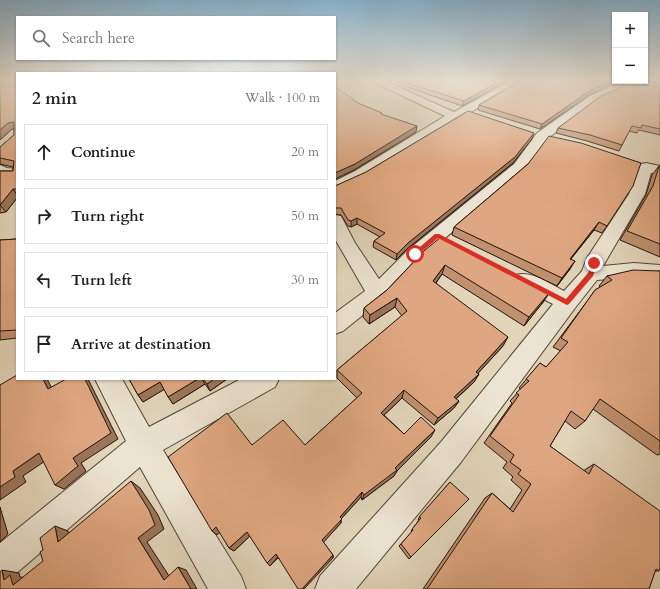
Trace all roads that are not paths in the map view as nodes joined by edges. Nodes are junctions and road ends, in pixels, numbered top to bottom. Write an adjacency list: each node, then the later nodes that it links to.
1 (446, 108): 4 (street)
2 (470, 108): 4 (street)
3 (577, 108): 6 (street)
4 (460, 114): 5 (street); 11 (street)
5 (479, 116)
6 (535, 134): 7 (street); 16 (street)
7 (562, 141)
8 (646, 167): 15 (street)
9 (0, 168): 10 (street)
10 (16, 173)
11 (336, 186)
12 (336, 222): 16 (street)
13 (506, 271): 17 (street)
14 (660, 272): 15 (street)
15 (591, 274): 17 (street)
16 (377, 293): 18 (street)
17 (567, 302): 24 (street)
18 (336, 324)
19 (109, 380): 21 (street)
20 (264, 380): 21 (street)
21 (144, 445): 22 (street); 23 (street)
22 (0, 565)
23 (228, 589)
24 (333, 589)

